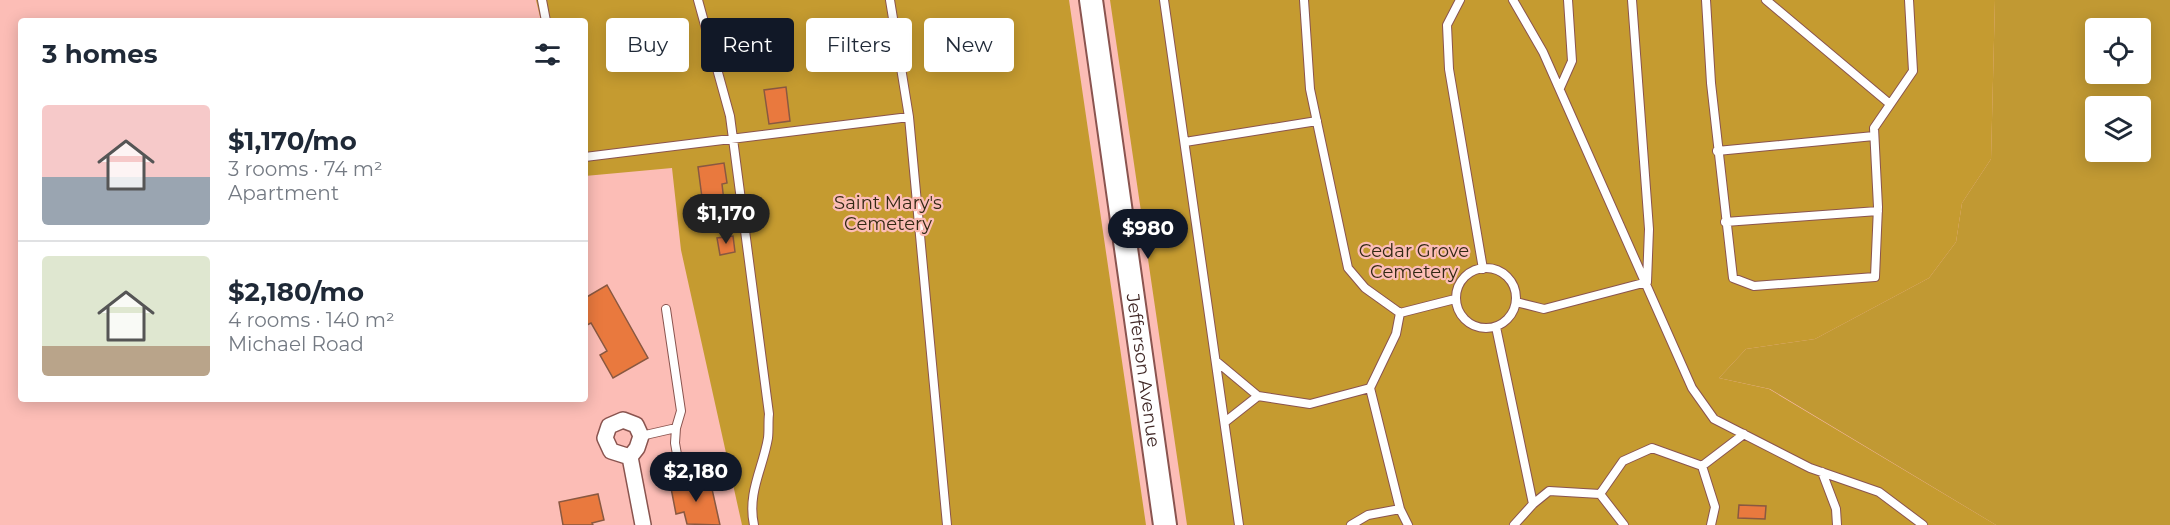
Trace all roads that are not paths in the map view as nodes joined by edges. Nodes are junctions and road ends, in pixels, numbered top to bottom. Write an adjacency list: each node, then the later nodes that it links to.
1 (542, 0): 14 (lane)
2 (698, 0): 20 (lane)
3 (890, 0): 17 (lane)
4 (1091, 0): 50 (main road, Jefferson Avenue)
5 (1164, 0): 21 (lane)
6 (1304, 0): 18 (lane)
7 (1460, 0): 26 (lane)
8 (1512, 0): 15 (lane)
9 (1568, 0): 15 (lane)
10 (1632, 0): 27 (lane)
11 (1706, 0): 22 (lane)
12 (1766, 0): 16 (lane)
13 (1909, 0): 16 (lane)
14 (545, 18)
15 (1560, 88): 27 (lane)
16 (1890, 104): 19 (lane)
17 (909, 117): 20 (lane); 49 (lane)
18 (1317, 122): 21 (lane); 31 (lane)
19 (1874, 136): 22 (lane); 24 (lane)
20 (734, 139): 23 (lane); 48 (lane)
21 (1185, 142): 33 (lane)
22 (1718, 151): 25 (lane)
23 (588, 158)
24 (1878, 211): 25 (lane); 25 (lane)
25 (1725, 222)
26 (1483, 269): 28 (lane); 29 (lane)
27 (1647, 282): 29 (lane); 38 (lane)
28 (1455, 299): 31 (lane); 32 (lane)
29 (1516, 303): 32 (lane)
30 (666, 309): 37 (lane)
31 (1400, 313): 34 (lane)
32 (1496, 327): 45 (lane)
33 (1216, 361): 35 (lane); 36 (lane)
34 (1370, 388): 35 (lane); 46 (lane)
35 (1258, 396): 36 (lane)
36 (1225, 422): 51 (lane)
37 (676, 428): 39 (lane); 41 (lane)
38 (1744, 434): 42 (lane); 43 (lane)
39 (641, 436): 40 (street); 40 (street)
40 (630, 457): 47 (street)
41 (679, 466)
42 (1702, 466): 44 (lane); 56 (lane)
43 (1822, 472): 57 (lane); 58 (lane)
44 (1600, 494): 45 (lane); 55 (lane)
45 (1533, 504): 54 (lane)
46 (1400, 509): 52 (lane); 53 (lane)
47 (643, 525)
48 (754, 525)
49 (947, 525)
50 (1165, 525)
51 (1239, 525)
52 (1351, 525)
53 (1408, 525)
54 (1514, 525)
55 (1624, 525)
56 (1711, 525)
57 (1837, 525)
58 (1923, 525)

